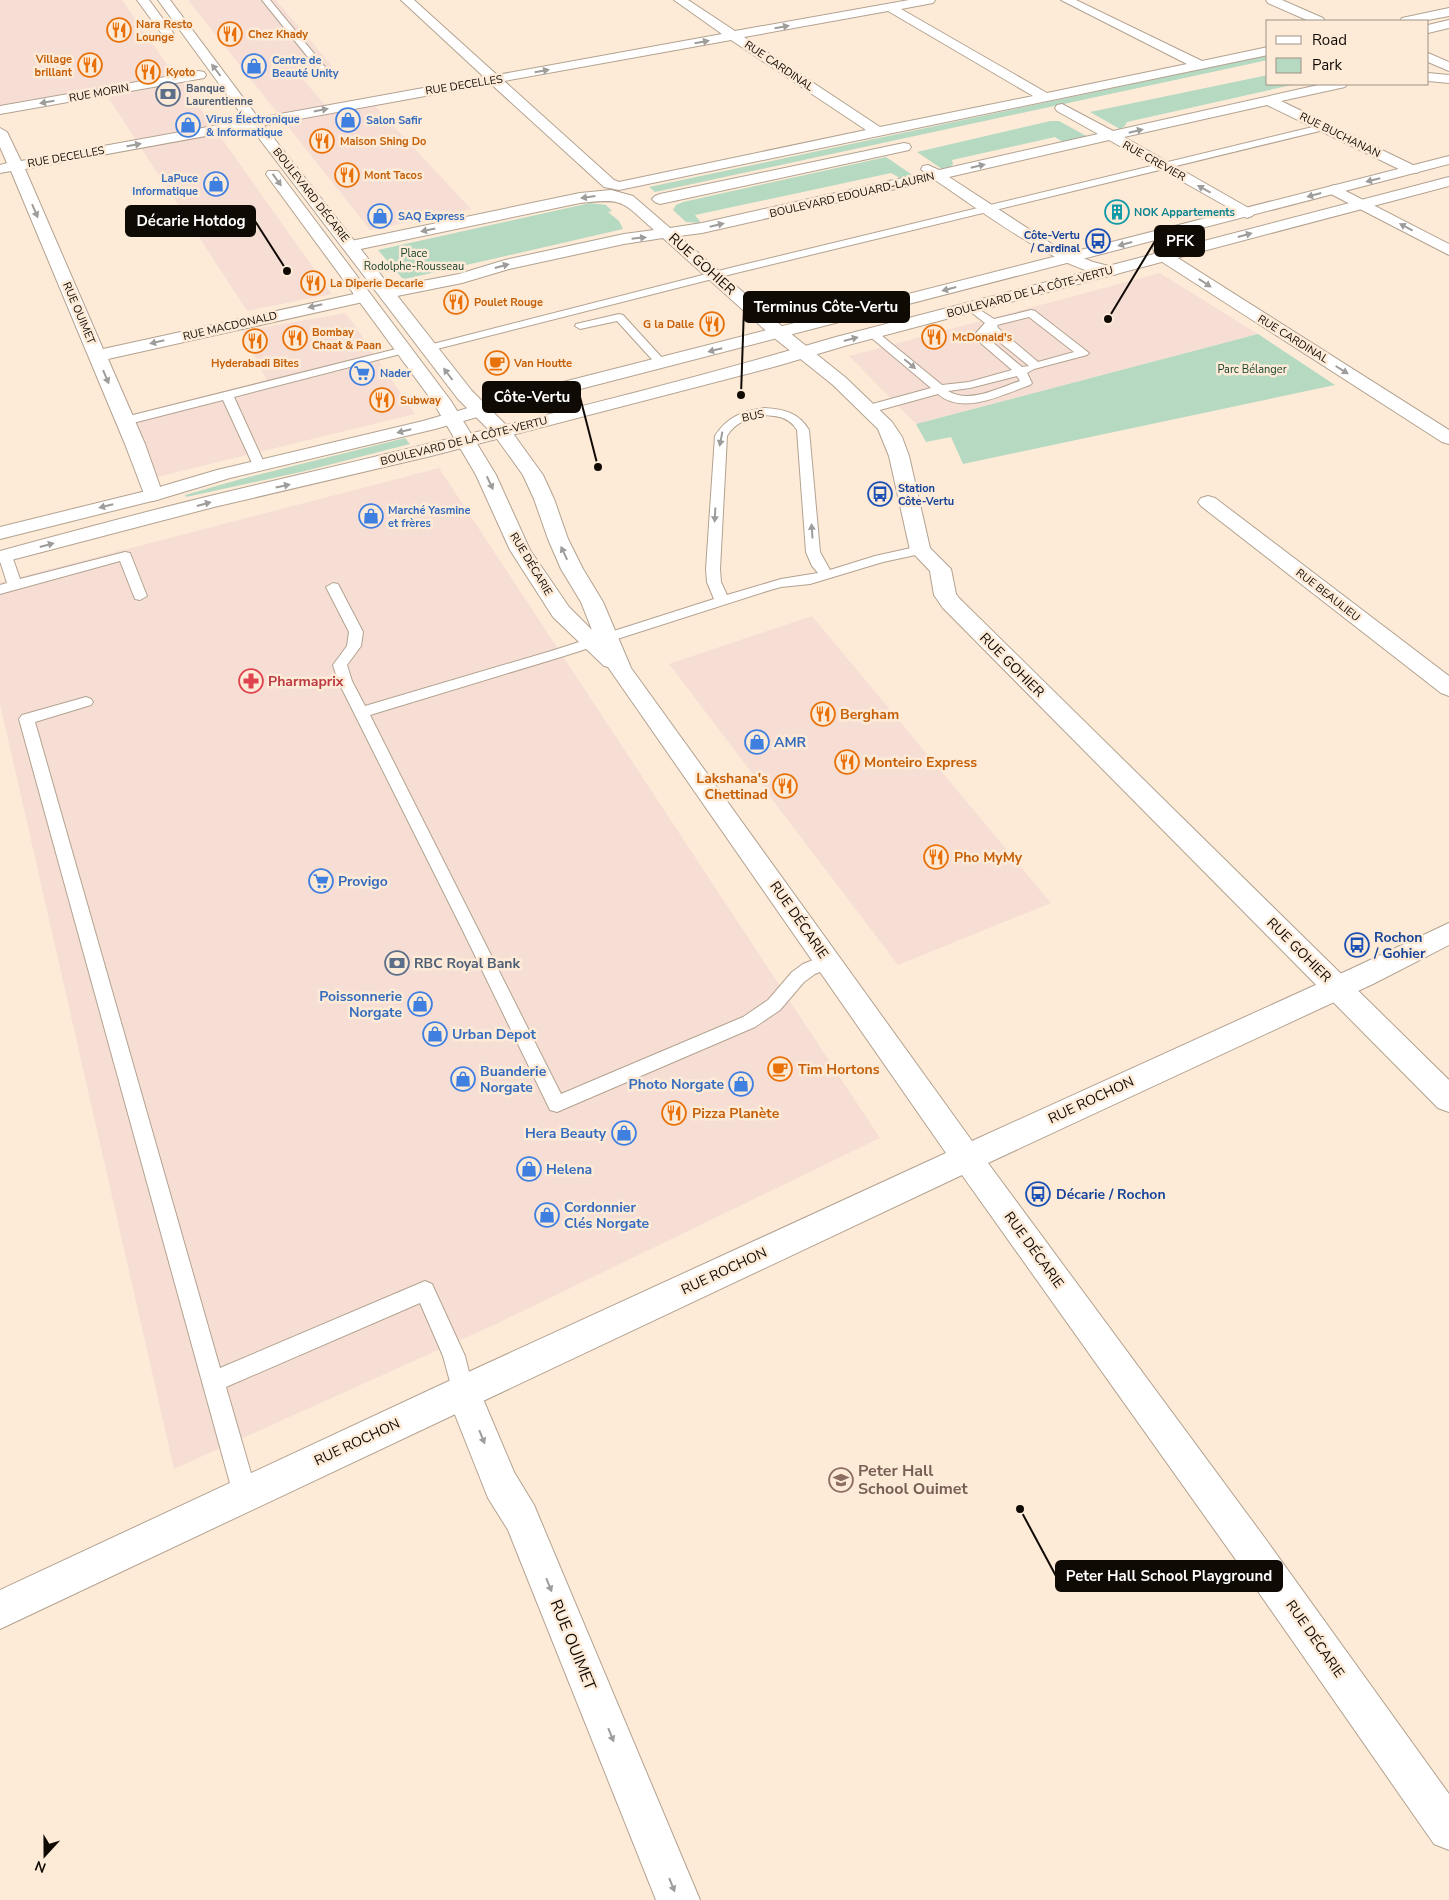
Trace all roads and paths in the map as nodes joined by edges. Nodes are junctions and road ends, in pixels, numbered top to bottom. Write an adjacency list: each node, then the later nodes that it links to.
1 (143, 0): 18 (street)
2 (164, 0): 37 (street, BOULEVARD DÉCARIE, one-way to 2)
3 (266, 0): 25 (lane)
4 (407, 0): 28 (street)
5 (680, 0): 16 (street, RUE CARDINAL)
6 (929, 0): 9 (street, RUE DECELLES)
7 (1067, 0): 22 (street)
8 (1272, 0): 11 (street)
9 (889, 7): 16 (street, RUE DECELLES, one-way to 9); 31 (street)
10 (1449, 12): 12 (street)
11 (1317, 20)
12 (1411, 20)
13 (1449, 24): 14 (street)
14 (1429, 29)
15 (1449, 33): 17 (street)
16 (734, 36): 28 (street, RUE DECELLES, one-way to 16); 41 (street, RUE CARDINAL)
17 (1429, 38)
18 (176, 44)
19 (1266, 51): 22 (street)
20 (1429, 58): 23 (street)
21 (1266, 63): 33 (street)
22 (1200, 65): 31 (street)
23 (1449, 66)
24 (1429, 68): 27 (street)
25 (322, 69)
26 (1429, 77): 27 (street)
27 (1449, 77)
28 (494, 79): 37 (street, RUE DECELLES, one-way to 28); 41 (street)
29 (1336, 85): 32 (street, BOULEVARD EDOUARD-LAURIN)
30 (207, 87): 34 (street, RUE MORIN, one-way to 34)
31 (1045, 97): 41 (street)
32 (1268, 100): 39 (street, RUE BUCHANAN); 42 (street, BOULEVARD EDOUARD-LAURIN, one-way to 32)
33 (1062, 108): 36 (street); 42 (street, RUE CREVIER)
34 (0, 110)
35 (228, 112): 38 (street)
36 (1024, 116)
37 (256, 122): 38 (street, RUE DECELLES); 58 (street, BOULEVARD DÉCARIE)
38 (238, 126): 43 (street); 47 (street, RUE DECELLES, one-way to 38)
39 (1325, 127): 46 (lane); 48 (street, RUE BUCHANAN)
40 (0, 132): 47 (street, RUE OUIMET)
41 (879, 133)
42 (1111, 136): 46 (street, RUE CREVIER); 49 (street, BOULEVARD EDOUARD-LAURIN, one-way to 42)
43 (248, 141)
44 (1449, 160): 48 (street, BOULEVARD DE LA CÔTE-VERTU)
45 (265, 165): 65 (street, BOULEVARD DÉCARIE, one-way to 65)
46 (1164, 166): 54 (lane); 55 (street, RUE CREVIER, one-way to 46)
47 (8, 168): 74 (street, RUE OUIMET, one-way to 74)
48 (1412, 170): 51 (street, BOULEVARD DE LA CÔTE-VERTU, one-way to 51)
49 (938, 176): 52 (street); 54 (street); 57 (street, BOULEVARD EDOUARD-LAURIN, one-way to 49)
50 (1449, 181): 53 (street, BOULEVARD DE LA CÔTE-VERTU)
51 (1334, 190): 53 (street); 55 (street, BOULEVARD DE LA CÔTE-VERTU, one-way to 55)
52 (634, 204): 57 (street, RUE GOHIER); 58 (street, one-way to 58)
53 (1361, 204): 59 (street, one-way to 53); 60 (street, BOULEVARD DE LA CÔTE-VERTU, one-way to 53)
54 (987, 209): 61 (street); 63 (lane)
55 (1247, 213): 56 (street, BOULEVARD DE LA CÔTE-VERTU)
56 (1172, 232): 60 (street); 61 (street, BOULEVARD DE LA CÔTE-VERTU, one-way to 61)
57 (669, 234): 63 (street, RUE GOHIER); 64 (street, BOULEVARD EDOUARD-LAURIN, one-way to 57)
58 (351, 246): 64 (street, BOULEVARD DÉCARIE)
59 (1449, 250)
60 (1164, 257): 62 (street, BOULEVARD DE LA CÔTE-VERTU); 86 (street, RUE CARDINAL, one-way to 86)
61 (1068, 258): 62 (street); 70 (street, BOULEVARD DE LA CÔTE-VERTU, one-way to 70)
62 (1111, 271): 66 (street, BOULEVARD DE LA CÔTE-VERTU)
63 (714, 275): 70 (street, RUE GOHIER); 71 (lane)
64 (387, 293): 65 (street, BOULEVARD EDOUARD-LAURIN); 71 (street, BOULEVARD DÉCARIE)
65 (363, 297): 72 (street, BOULEVARD DÉCARIE); 74 (street, RUE MACDONALD, one-way to 74)
66 (971, 307): 67 (lane); 69 (street, BOULEVARD DE LA CÔTE-VERTU)
67 (992, 322): 76 (lane); 76 (lane); 77 (lane)
68 (580, 326): 75 (lane)
69 (879, 331): 73 (street, BOULEVARD DE LA CÔTE-VERTU, one-way to 69); 78 (lane); 79 (lane, one-way to 79)
70 (779, 333): 73 (street, RUE GOHIER); 75 (street, BOULEVARD DE LA CÔTE-VERTU, one-way to 75)
71 (428, 348): 82 (street, BOULEVARD DÉCARIE, one-way to 71)
72 (404, 350): 80 (lane); 83 (street, BOULEVARD DÉCARIE)
73 (804, 352): 81 (street, RUE GOHIER); 85 (street, BOULEVARD DE LA CÔTE-VERTU)
74 (97, 356): 84 (street, RUE OUIMET, one-way to 84)
75 (661, 363): 82 (street, BOULEVARD DE LA CÔTE-VERTU)
76 (1036, 366): 77 (lane)
77 (1020, 371): 78 (lane); 79 (lane)
78 (952, 386): 79 (lane)
79 (940, 389): 81 (lane)
80 (227, 395): 84 (lane); 88 (lane)
81 (869, 409): 92 (street, RUE GOHIER)
82 (480, 410): 83 (street, BOULEVARD DE LA CÔTE-VERTU); 85 (street, BOULEVARD DÉCARIE)
83 (451, 418): 87 (street, BOULEVARD DÉCARIE); 88 (street, BOULEVARD DE LA CÔTE-VERTU, one-way to 88)
84 (125, 421): 89 (street, RUE OUIMET)
85 (502, 432): 87 (street, BOULEVARD DE LA CÔTE-VERTU); 100 (street, RUE DÉCARIE, one-way to 85)
86 (1449, 438)
87 (465, 442): 93 (street, BOULEVARD DE LA CÔTE-VERTU, one-way to 87); 100 (street, RUE DÉCARIE, one-way to 100)
88 (259, 465): 89 (street, BOULEVARD DE LA CÔTE-VERTU)
89 (153, 495): 91 (street, BOULEVARD DE LA CÔTE-VERTU, one-way to 91)
90 (1208, 502): 101 (street, RUE BEAULIEU)
91 (0, 534)
92 (920, 550): 94 (lane); 106 (street, RUE GOHIER)
93 (3, 557): 95 (lane)
94 (827, 575): 99 (lane); 99 (lane, BUS, one-way to 99)
95 (15, 586): 97 (lane); 98 (lane)
96 (333, 587): 103 (lane)
97 (0, 590)
98 (140, 596)
99 (722, 600): 100 (lane)
100 (599, 639): 103 (lane); 105 (street, RUE DÉCARIE)
101 (1449, 688)
102 (86, 702): 109 (lane)
103 (362, 712): 105 (lane)
104 (1449, 933): 106 (street, RUE ROCHON)
105 (828, 961): 108 (street, RUE DÉCARIE)
106 (1337, 988): 107 (street, RUE GOHIER); 108 (street, RUE ROCHON)
107 (1449, 1099)
108 (967, 1158): 110 (street, RUE ROCHON); 113 (street, RUE DÉCARIE)
109 (214, 1382): 110 (lane); 111 (lane)
110 (463, 1392): 111 (street, RUE ROCHON); 114 (street, RUE OUIMET, one-way to 114)
111 (246, 1494): 112 (street, RUE ROCHON)
112 (0, 1610)
113 (1449, 1829)
114 (678, 1900)

